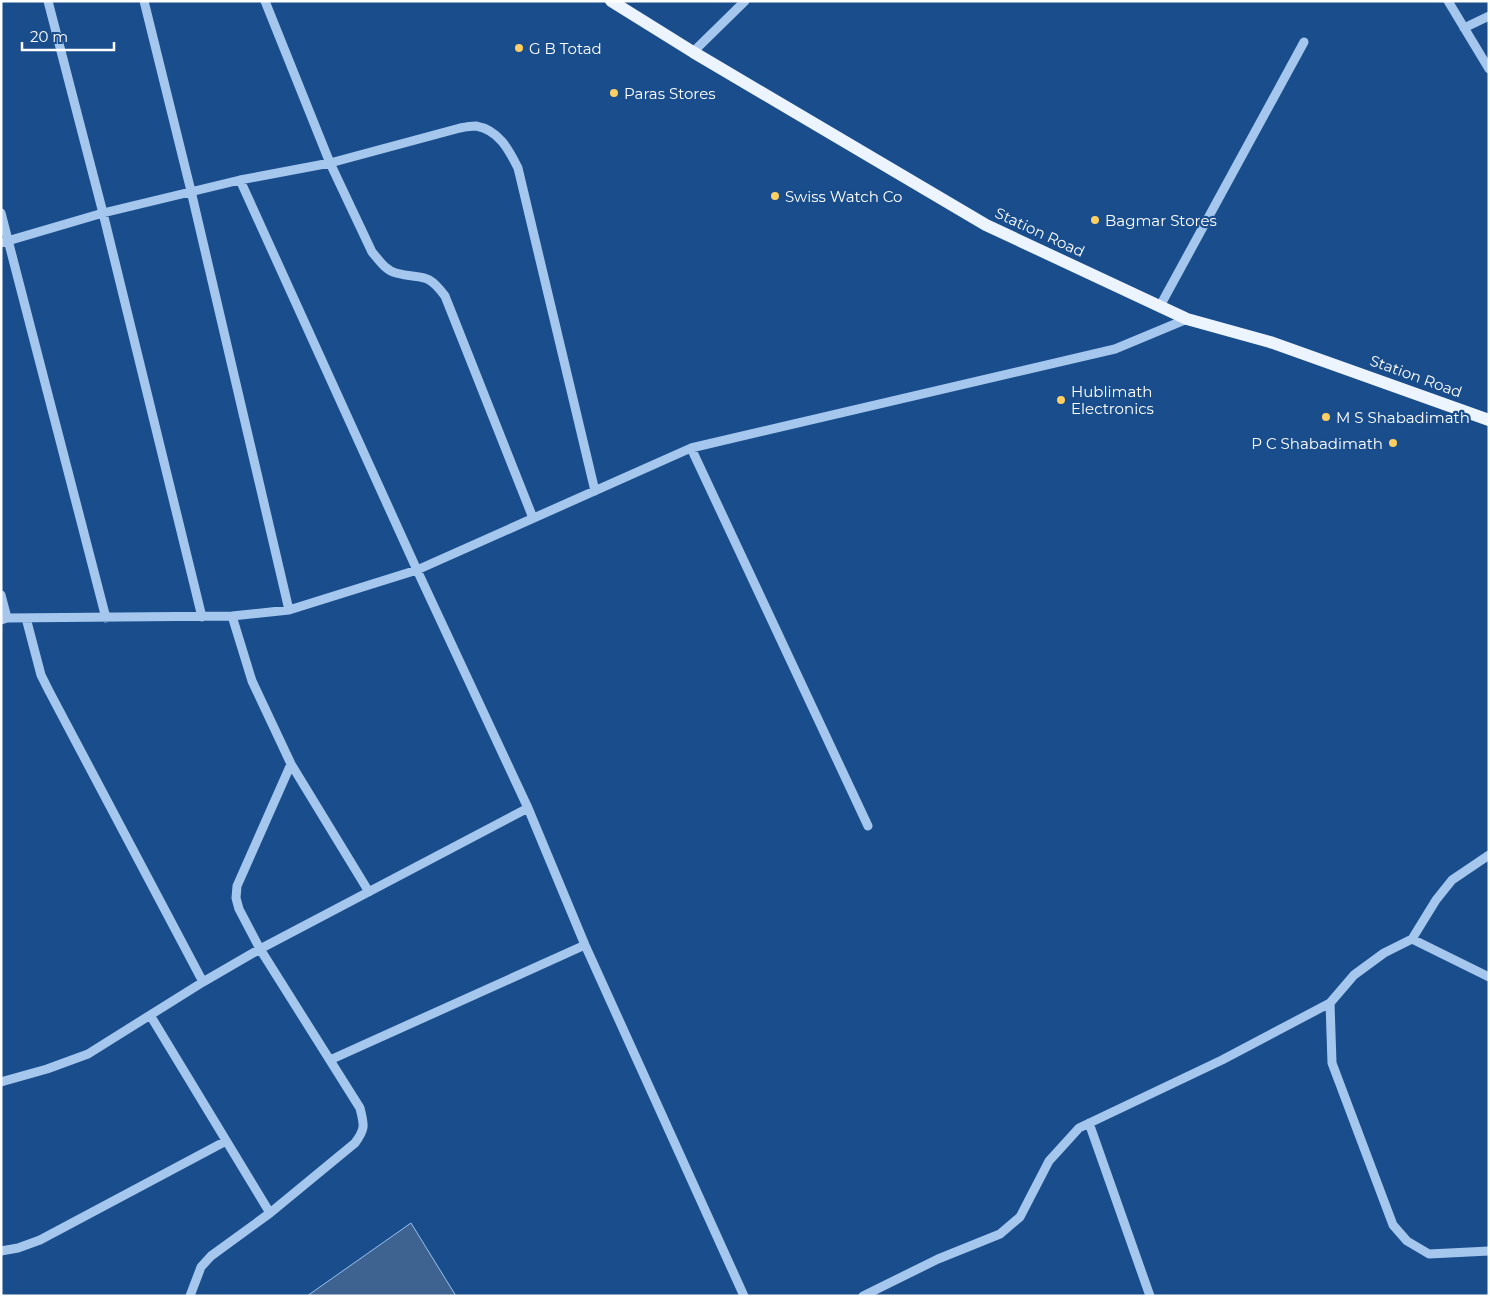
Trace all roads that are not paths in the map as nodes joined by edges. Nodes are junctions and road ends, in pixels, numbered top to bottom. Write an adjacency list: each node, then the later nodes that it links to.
1 (48, 1): 16 (street)
2 (144, 1): 14 (street)
3 (265, 1): 12 (street)
4 (611, 1): 10 (main road, Station Road)
5 (744, 1): 10 (street)
6 (1448, 1): 8 (street)
7 (1489, 16): 8 (street)
8 (1464, 28): 11 (street)
9 (1304, 42): 18 (street)
10 (693, 52): 18 (main road, Station Road)
11 (1489, 69)
12 (330, 163): 13 (street); 22 (street); 23 (street)
13 (240, 180): 14 (street); 24 (street)
14 (191, 191): 16 (street); 26 (street)
15 (1, 213): 17 (street)
16 (103, 213): 17 (street); 28 (street)
17 (5, 242): 30 (street)
18 (1160, 306): 19 (main road, Station Road)
19 (1187, 319): 20 (main road, Station Road); 21 (street)
20 (1489, 420)
21 (691, 448): 22 (street); 34 (street)
22 (595, 491): 23 (street)
23 (533, 518): 24 (street)
24 (417, 570): 26 (street); 33 (street)
25 (1, 595): 31 (street)
26 (289, 610): 27 (street)
27 (232, 616): 28 (street); 32 (street)
28 (202, 617): 30 (street)
29 (26, 618): 30 (street); 31 (street); 41 (street)
30 (106, 618)
31 (4, 619)
32 (291, 764): 36 (street); 39 (street)
33 (528, 808): 36 (street); 38 (street)
34 (868, 826)
35 (1489, 855): 37 (street)
36 (369, 892): 39 (street)
37 (1412, 939): 40 (street); 42 (street)
38 (585, 945): 44 (street); 52 (street)
39 (260, 949): 41 (street); 44 (street)
40 (1489, 977)
41 (203, 982): 43 (street)
42 (1330, 1003): 46 (street); 50 (street)
43 (150, 1015): 45 (street); 47 (street)
44 (330, 1060): 48 (street)
45 (1, 1082)
46 (1089, 1123): 53 (street); 54 (street)
47 (226, 1141): 48 (street); 49 (street)
48 (270, 1213): 51 (street)
49 (1, 1251)
50 (1489, 1251)
51 (190, 1296)
52 (744, 1296)
53 (863, 1296)
54 (1150, 1296)

